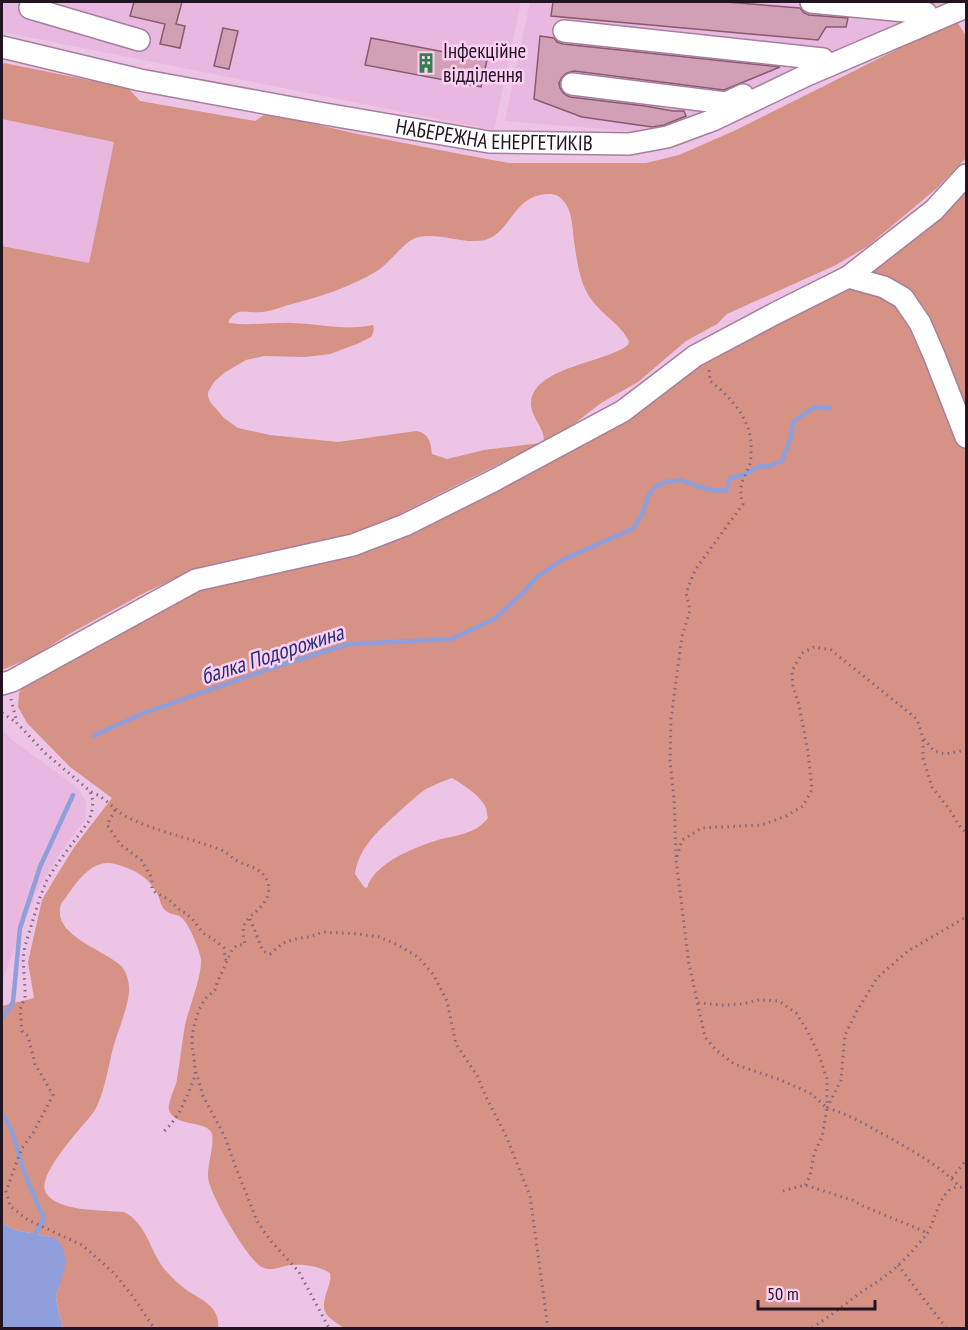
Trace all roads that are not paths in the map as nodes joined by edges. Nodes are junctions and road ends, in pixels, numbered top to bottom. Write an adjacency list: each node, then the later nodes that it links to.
1 (32, 2): 6 (street)
2 (811, 2): 3 (street)
3 (923, 7): 4 (street); 8 (street)
4 (961, 10): 7 (street, НАБЕРЕЖНА ЕНЕРГЕТИКІВ)
5 (564, 31): 8 (street)
6 (139, 40)
7 (2, 47)
8 (823, 59): 9 (street)
9 (572, 84)
10 (966, 175): 11 (street)
11 (848, 278): 12 (street); 13 (street)
12 (966, 437)
13 (7, 682)

